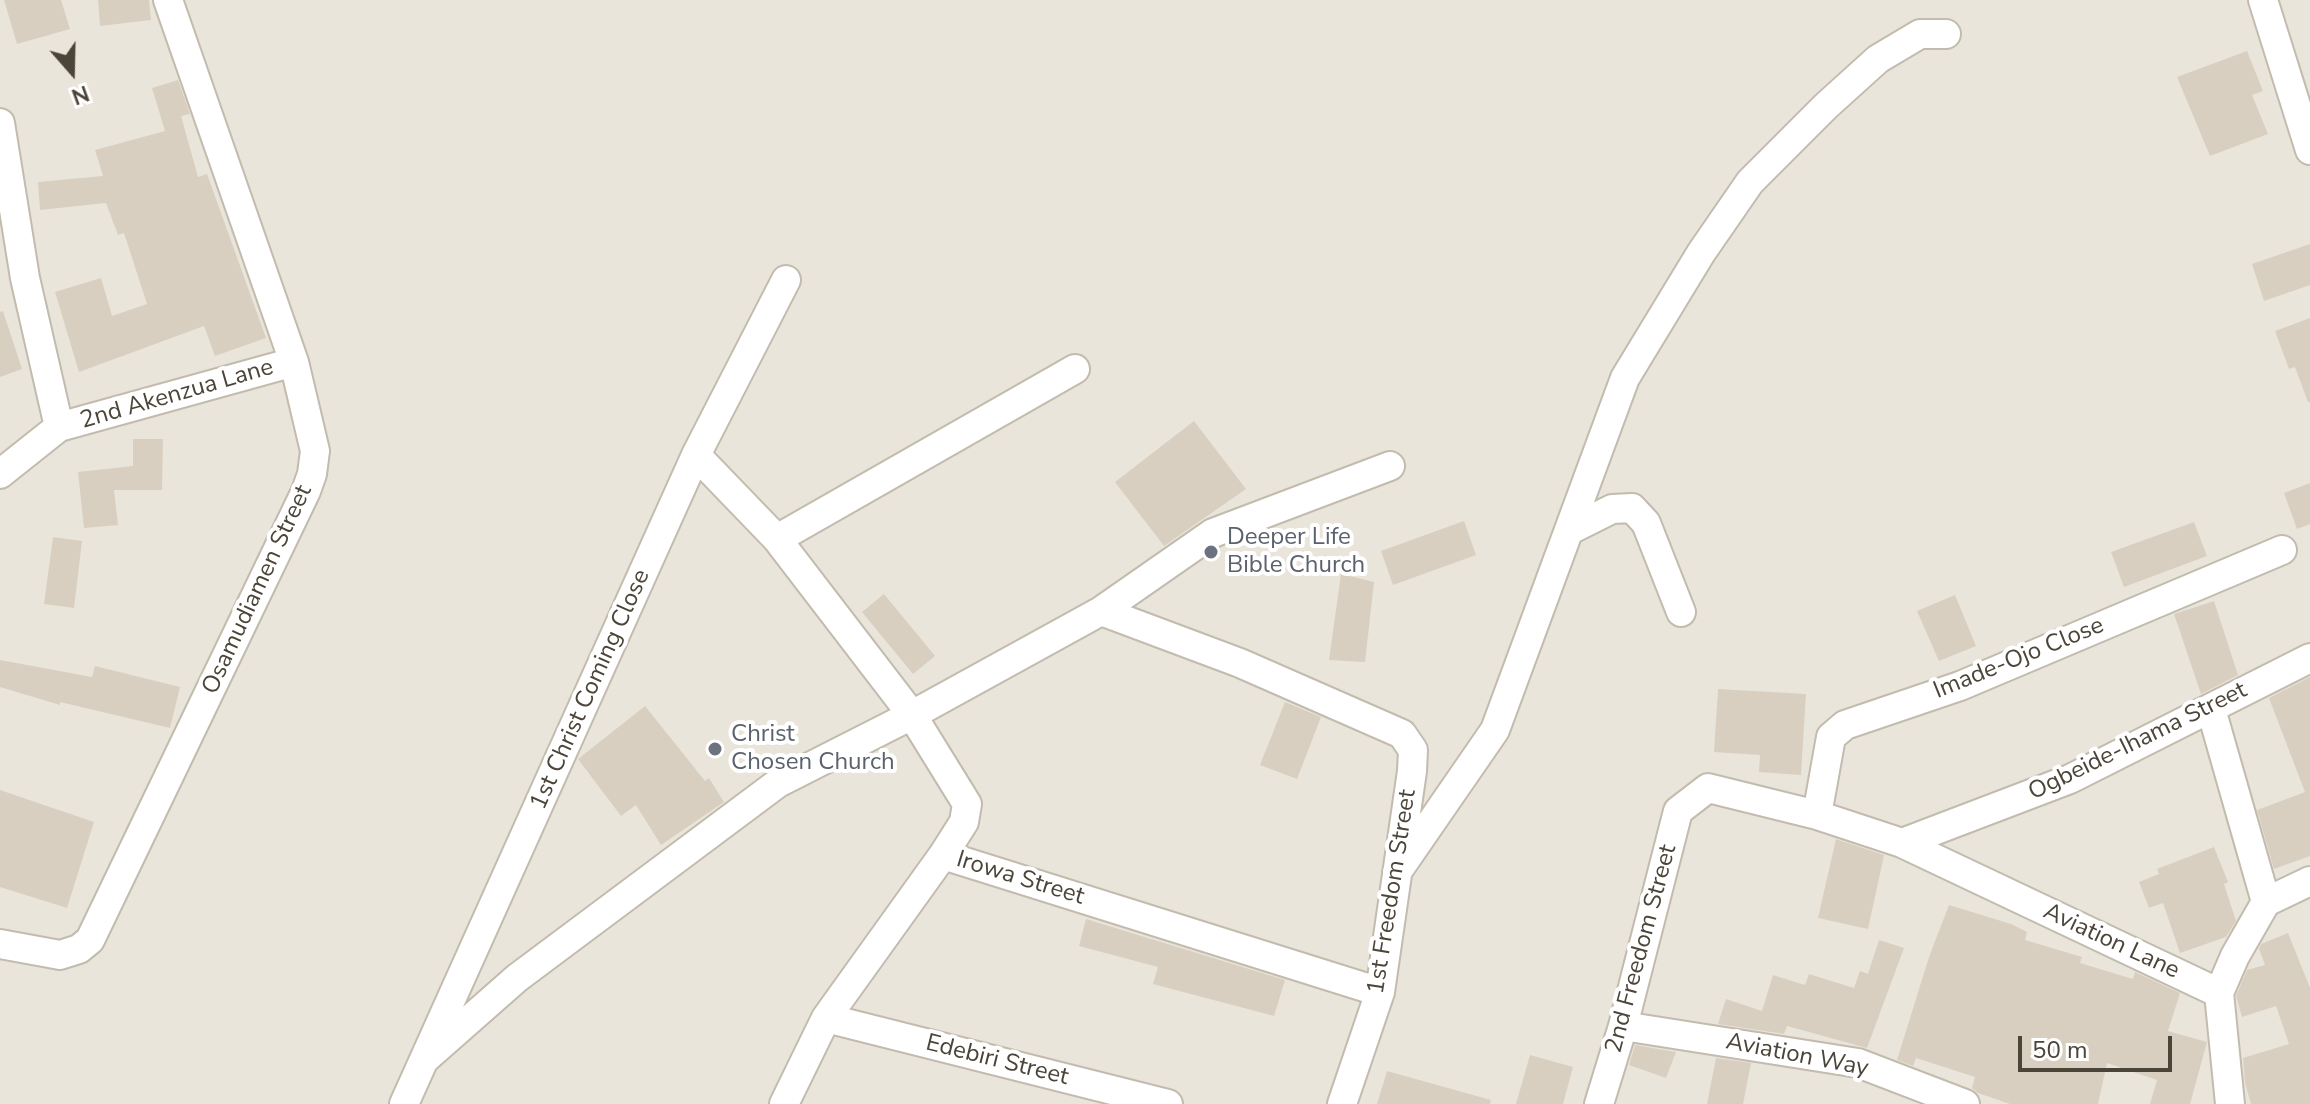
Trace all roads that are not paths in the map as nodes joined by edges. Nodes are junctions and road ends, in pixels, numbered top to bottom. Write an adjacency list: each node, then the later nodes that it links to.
1 (168, 0): 7 (street, Osamudiamen Street)
2 (2263, 0): 5 (street)
3 (1946, 34): 13 (street)
4 (0, 123): 9 (street, 2nd Akenzua Lane)
5 (2310, 150)
6 (786, 280): 10 (street, 1st Christ Coming Close)
7 (294, 362): 9 (street, 2nd Akenzua Lane); 27 (street, Osamudiamen Street)
8 (1075, 369): 14 (street)
9 (59, 427): 12 (street, 2nd Akenzua Lane)
10 (696, 455): 14 (street); 28 (street, 1st Christ Coming Close)
11 (1390, 466): 16 (street)
12 (0, 474)
13 (1570, 530): 17 (street); 24 (street)
14 (777, 539): 20 (street)
15 (2282, 550): 21 (street, Imade-Ojo Close)
16 (1101, 611): 20 (street); 24 (street, 1st Freedom Street)
17 (1681, 612)
18 (2310, 658): 19 (street, Ogbeide-Ihama Street)
19 (2211, 709): 22 (street, Ogbeide-Ihama Street); 26 (street)
20 (912, 715): 23 (street); 29 (street)
21 (1817, 815): 22 (street); 33 (street, 2nd Freedom Street)
22 (1902, 843): 31 (street, Aviation Lane)
23 (943, 855): 30 (street, Irowa Street); 32 (street, Irowa Street)
24 (1397, 872): 30 (street, 1st Freedom Street)
25 (2310, 881): 26 (street)
26 (2266, 902): 31 (street)
27 (0, 944)
28 (470, 960): 29 (street); 34 (street, 1st Christ Coming Close)
29 (517, 978): 34 (street)
30 (1380, 992): 38 (street, 1st Freedom Street)
31 (2219, 993): 41 (street)
32 (826, 1018): 36 (street, Irowa Street); 37 (street, Edebiri Street)
33 (1623, 1026): 39 (street, 2nd Freedom Street); 40 (street, Aviation Way)
34 (425, 1059): 35 (street, 1st Christ Coming Close)
35 (404, 1104)
36 (784, 1104)
37 (1168, 1104)
38 (1342, 1104)
39 (1599, 1104)
40 (1965, 1104)
41 (2230, 1104)

